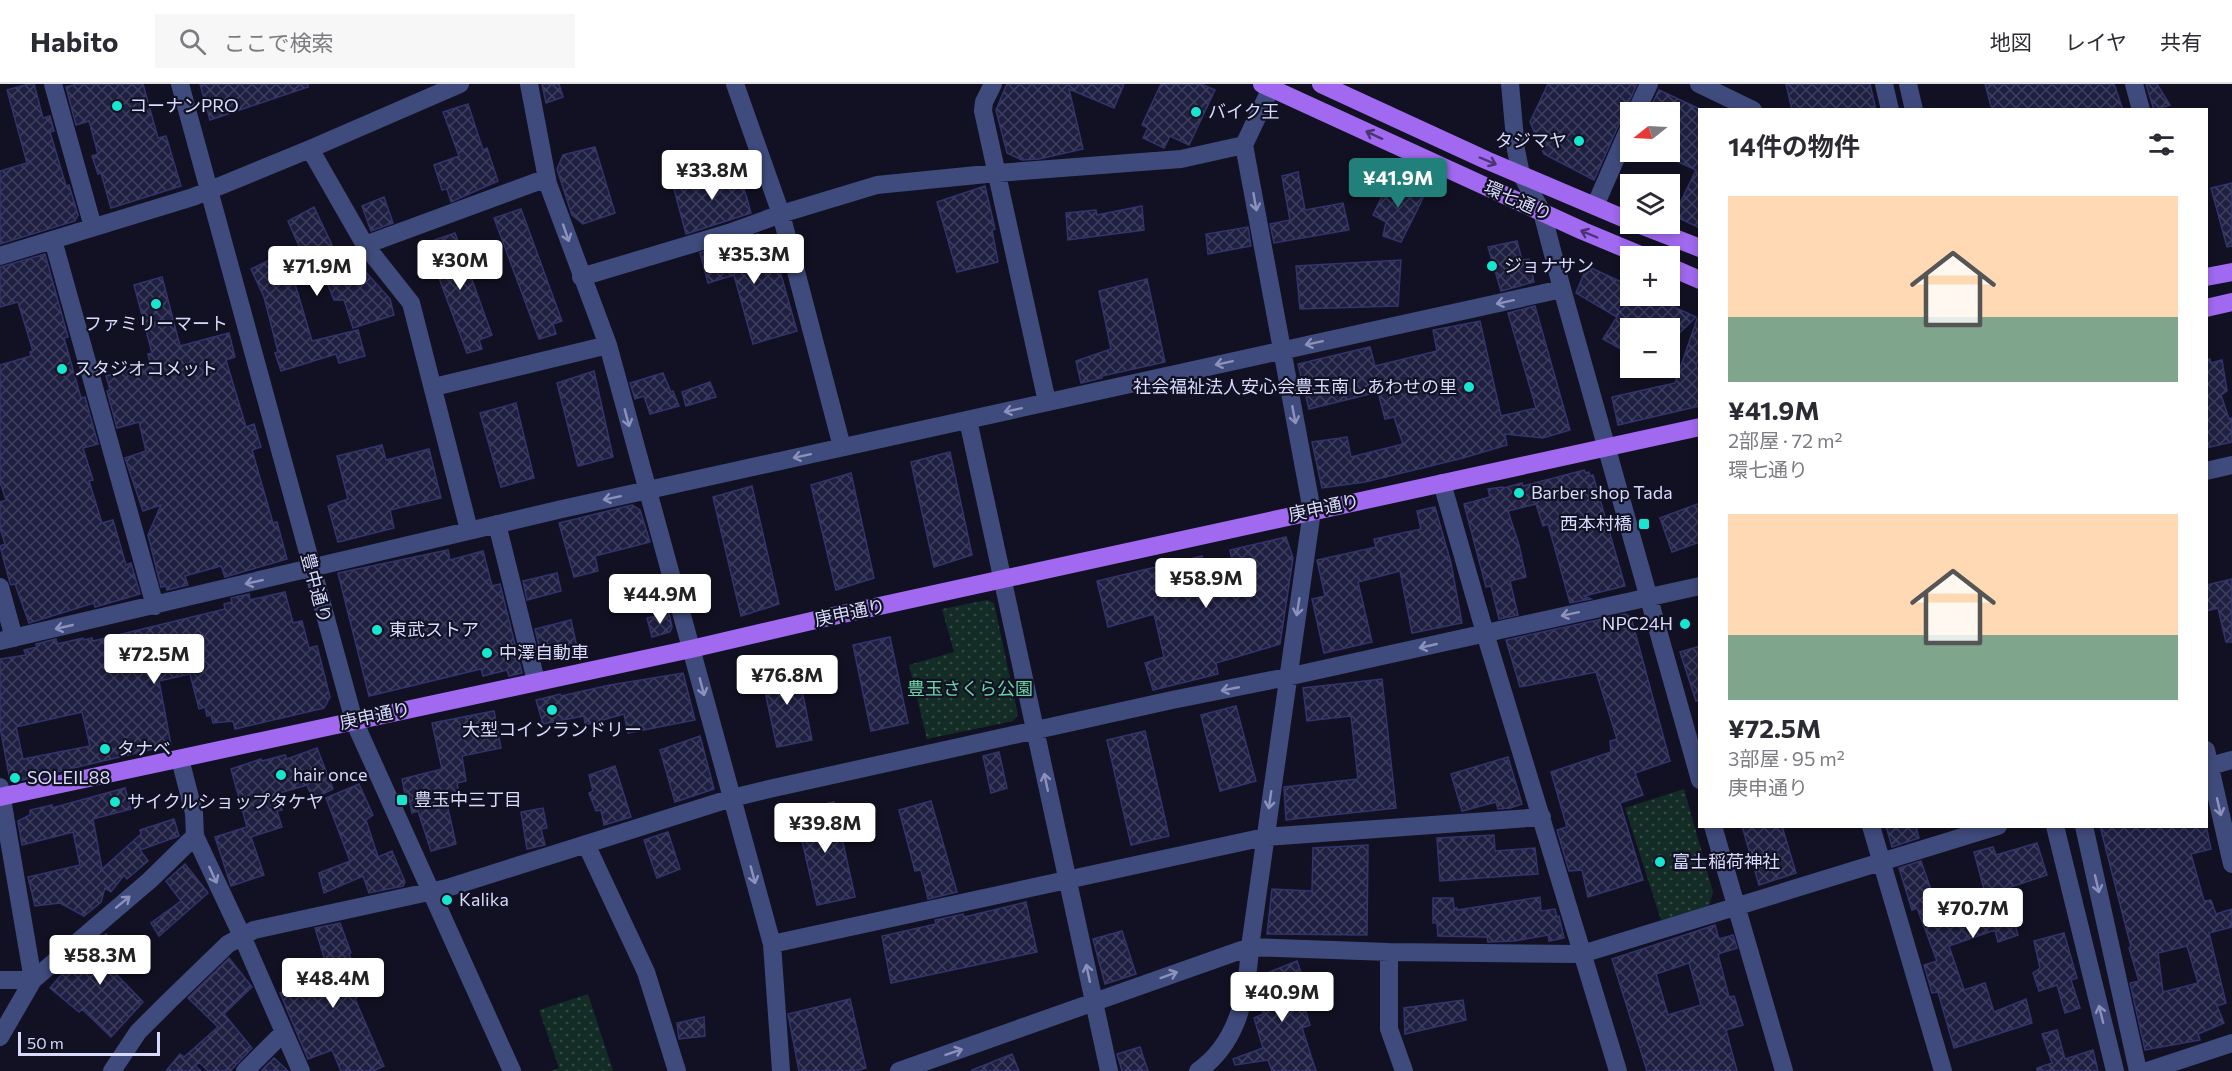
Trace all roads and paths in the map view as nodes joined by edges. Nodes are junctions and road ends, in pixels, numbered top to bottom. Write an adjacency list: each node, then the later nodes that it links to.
1 (53, 84): 31 (street)
2 (180, 84): 26 (street, 豊中通り)
3 (460, 84): 21 (street)
4 (529, 84): 25 (street)
5 (735, 84): 29 (street)
6 (993, 84): 23 (street)
7 (1321, 84): 24 (main road, 環七通り, one-way to 24)
8 (1510, 84): 24 (street)
9 (1649, 84): 15 (street)
10 (1699, 84): 16 (street)
11 (1884, 84): 17 (street)
12 (1908, 84): 18 (street)
13 (2134, 84): 19 (street)
14 (1266, 86): 20 (street); 28 (main road, 環七通り, one-way to 14)
15 (1641, 102)
16 (1749, 108)
17 (1890, 108)
18 (1914, 108)
19 (2140, 108)
20 (1244, 145): 23 (street); 47 (street, one-way to 47)
21 (310, 149): 26 (street); 34 (street)
22 (1620, 149): 27 (street)
23 (997, 173): 29 (street); 49 (street)
24 (1521, 174): 27 (main road, 環七通り); 28 (street)
25 (547, 178): 34 (street); 40 (street, one-way to 40)
26 (209, 190): 31 (street); 61 (street, 豊中通り)
27 (1595, 206): 30 (main road, 環七通り)
28 (1542, 212): 35 (main road, 環七通り, one-way to 28); 43 (street)
29 (781, 214): 40 (street); 52 (street)
30 (1620, 217)
31 (93, 227): 33 (street)
32 (1664, 234): 36 (main road)
33 (53, 240): 37 (street); 66 (street)
34 (365, 245): 48 (street)
35 (1620, 246)
36 (1698, 247)
37 (0, 256)
38 (1680, 271): 42 (main road)
39 (2232, 272): 41 (main road)
40 (581, 277): 46 (street)
41 (2208, 277)
42 (1698, 279)
43 (1562, 289): 47 (street, one-way to 47); 53 (street)
44 (2232, 302): 45 (main road)
45 (2208, 308)
46 (608, 345): 48 (street); 57 (street, one-way to 57)
47 (1281, 350): 49 (street, one-way to 49); 58 (street, one-way to 58)
48 (434, 387): 60 (street)
49 (1047, 402): 50 (street, one-way to 50)
50 (968, 420): 52 (street); 62 (street)
51 (1698, 427): 53 (main road, 庚申通り)
52 (842, 447): 57 (street, one-way to 57)
53 (1606, 448): 56 (main road, 庚申通り); 65 (street)
54 (2232, 465): 55 (street)
55 (2208, 471)
56 (1442, 483): 58 (main road, 庚申通り); 67 (street)
57 (646, 490): 59 (street, one-way to 59); 69 (street)
58 (1312, 511): 62 (main road, 庚申通り); 70 (street, one-way to 70)
59 (497, 524): 60 (street); 71 (street)
60 (469, 530): 61 (street)
61 (311, 568): 66 (street, one-way to 66); 72 (street, 豊中通り)
62 (1002, 580): 69 (main road, 庚申通り); 73 (street)
63 (1698, 586): 65 (street)
64 (0, 587): 68 (street)
65 (1648, 598): 67 (street, one-way to 67); 77 (street)
66 (155, 606): 68 (street, one-way to 68)
67 (1485, 633): 70 (street, one-way to 70); 80 (street)
68 (7, 640)
69 (692, 649): 71 (main road, 庚申通り); 79 (street, one-way to 79)
70 (1287, 677): 73 (street, one-way to 73); 87 (street, one-way to 87)
71 (536, 681): 72 (main road, 庚申通り)
72 (354, 721): 74 (main road, 庚申通り); 92 (street, 豊中通り)
73 (1035, 730): 79 (street); 91 (street, one-way to 73)
74 (180, 759): 78 (main road, 庚申通り); 86 (street)
75 (2232, 760): 76 (street)
76 (2208, 761): 90 (street, one-way to 90)
77 (1698, 773)
78 (1, 794): 100 (street)
79 (732, 798): 88 (street); 95 (street, one-way to 95)
80 (1542, 817): 87 (street); 98 (street)
81 (1714, 828): 93 (street)
82 (1872, 828): 89 (street)
83 (1991, 828): 89 (street)
84 (2055, 828): 118 (street, one-way to 84)
85 (2084, 828): 119 (street, one-way to 119)
86 (195, 836): 94 (street, one-way to 94); 100 (street, one-way to 86)
87 (1265, 837): 91 (street); 96 (street)
88 (586, 844): 92 (street); 109 (street)
89 (1880, 861): 93 (street); 117 (street)
90 (2232, 864)
91 (1068, 880): 95 (street); 101 (street, one-way to 91)
92 (430, 890): 94 (street); 105 (street, 豊中通り)
93 (1735, 906): 98 (street); 116 (street)
94 (242, 936): 102 (street); 106 (street)
95 (772, 944): 110 (street)
96 (1250, 947): 97 (street); 101 (street, one-way to 96); 113 (street)
97 (1389, 952): 98 (street); 114 (street)
98 (1582, 954): 115 (street)
99 (0, 980): 100 (street)
100 (33, 980): 103 (street)
101 (1094, 1002): 111 (street, one-way to 101); 112 (street)
102 (284, 1032): 107 (street); 108 (street)
103 (0, 1037)
104 (2232, 1043): 120 (street)
105 (509, 1070)
106 (112, 1071)
107 (245, 1071)
108 (300, 1071)
109 (677, 1071)
110 (781, 1071)
111 (899, 1071)
112 (1109, 1071)
113 (1198, 1071)
114 (1404, 1071)
115 (1618, 1071)
116 (1784, 1071)
117 (1943, 1071)
118 (2115, 1071)
119 (2138, 1071)
120 (2147, 1071)

